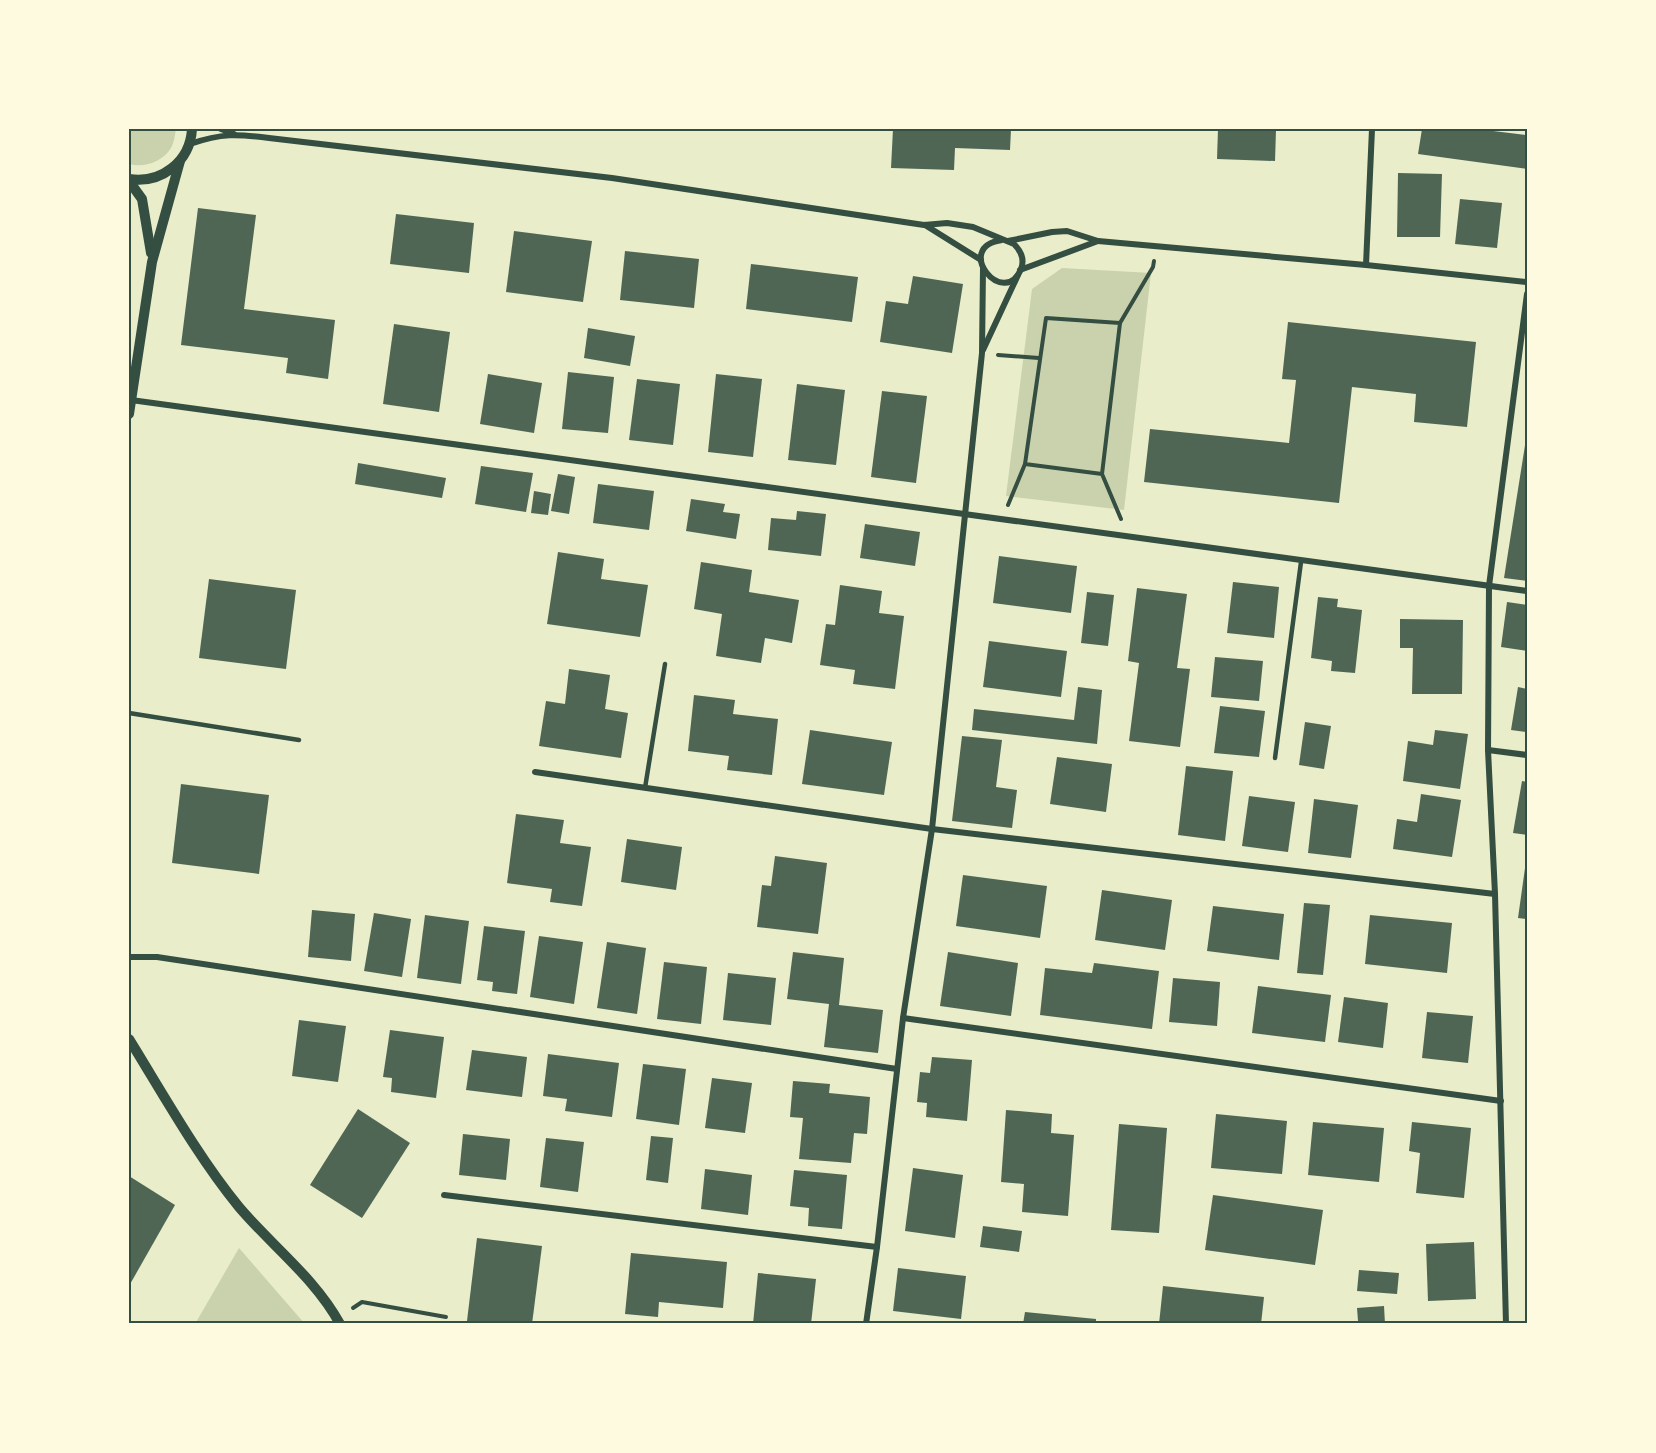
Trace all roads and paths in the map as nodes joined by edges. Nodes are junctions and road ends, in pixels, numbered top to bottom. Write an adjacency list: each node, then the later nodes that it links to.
1 (192, 129): 5 (street)
2 (221, 129): 4 (street)
3 (1372, 129): 14 (street)
4 (234, 134): 5 (street); 8 (street)
5 (189, 144): 6 (street)
6 (180, 161): 7 (street); 13 (street)
7 (129, 180): 13 (street)
8 (924, 225): 9 (street); 12 (street)
9 (1005, 240): 10 (street); 12 (street); 16 (street)
10 (1098, 241): 11 (street); 16 (street)
11 (1156, 247): 14 (street); 19 (path)
12 (981, 261): 15 (street)
13 (152, 262): 22 (street)
14 (1366, 265): 17 (street)
15 (983, 268): 16 (street); 20 (street)
16 (1020, 272): 20 (street)
17 (1527, 282)
18 (1527, 294): 30 (street)
19 (1120, 323): 21 (path); 25 (path)
20 (982, 353): 21 (path); 26 (street)
21 (1039, 358): 24 (path)
22 (131, 399): 23 (street); 26 (street)
23 (129, 414)
24 (1025, 464): 25 (path); 27 (path)
25 (1102, 474): 28 (path)
26 (965, 516): 27 (street); 40 (street)
27 (1001, 520): 28 (street)
28 (1128, 537): 29 (street)
29 (1301, 562): 30 (street); 37 (lane)
30 (1489, 586): 31 (street); 35 (street)
31 (1527, 591)
32 (664, 664): 39 (lane)
33 (129, 713): 34 (lane)
34 (299, 740)
35 (1488, 750): 36 (street); 41 (street)
36 (1527, 755)
37 (1275, 758)
38 (535, 772): 39 (street)
39 (645, 788): 40 (street)
40 (932, 829): 41 (street); 43 (street)
41 (1495, 894): 46 (street)
42 (129, 957): 45 (street)
43 (903, 1018): 45 (street); 46 (street)
44 (129, 1038): 50 (street)
45 (897, 1069): 48 (street)
46 (1501, 1101): 52 (street)
47 (444, 1195): 48 (street)
48 (877, 1247): 51 (street)
49 (446, 1317): 50 (path)
50 (338, 1322)
51 (866, 1324)
52 (1506, 1324)

